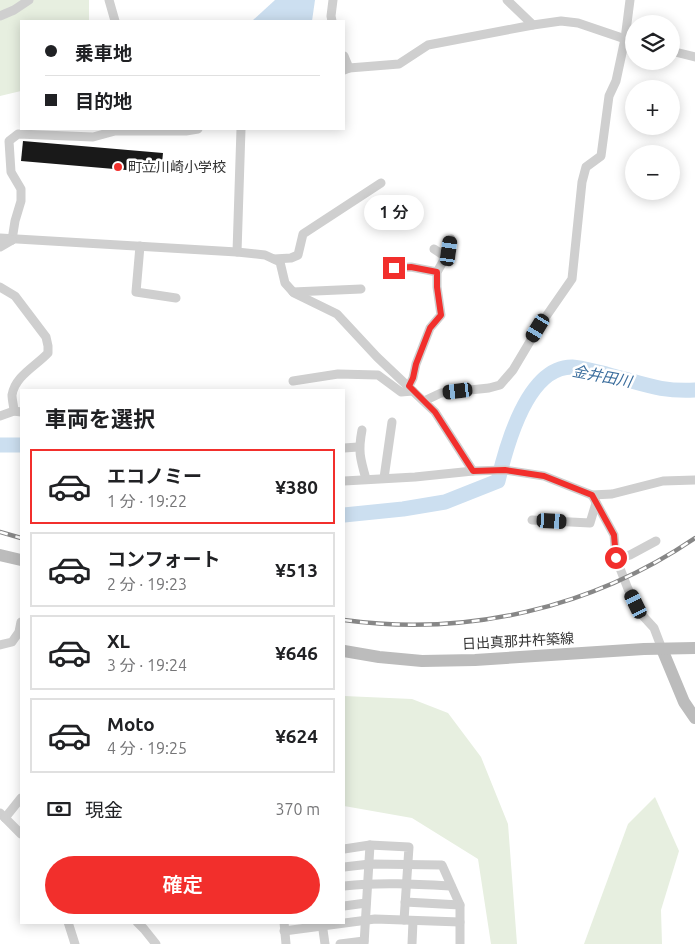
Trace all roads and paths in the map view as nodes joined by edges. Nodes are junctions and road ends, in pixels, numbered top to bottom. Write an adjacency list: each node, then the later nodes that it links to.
1 (28, 0): 7 (street)
2 (109, 0): 8 (street)
3 (333, 0): 9 (street)
4 (507, 0): 10 (street)
5 (630, 0): 6 (street)
6 (630, 15)
7 (0, 16)
8 (115, 20)
9 (332, 20)
10 (533, 24): 11 (street); 15 (street)
11 (625, 40)
12 (625, 53): 37 (street)
13 (680, 53): 14 (street)
14 (695, 57)
15 (346, 69)
16 (115, 130): 17 (street); 22 (street)
17 (186, 130)
18 (241, 130): 26 (street)
19 (381, 183): 28 (street)
20 (0, 238): 22 (street)
21 (451, 239): 27 (street)
22 (12, 240): 23 (street); 24 (street)
23 (140, 246): 26 (street); 34 (street)
24 (0, 247)
25 (434, 249): 27 (street)
26 (237, 252): 28 (street)
27 (446, 257): 30 (street)
28 (274, 259): 33 (street)
29 (394, 268): 30 (street)
30 (437, 272): 36 (street)
31 (0, 287): 38 (street)
32 (361, 289): 33 (street)
33 (293, 292): 36 (street)
34 (176, 298)
35 (294, 381): 36 (street)
36 (411, 389): 37 (street)
37 (424, 401): 44 (street)
38 (18, 412): 39 (street)
39 (0, 416)
40 (392, 422): 45 (street)
41 (362, 430): 43 (street)
42 (345, 448): 43 (street)
43 (358, 448): 46 (street)
44 (477, 471): 45 (street); 49 (street)
45 (384, 478): 46 (street)
46 (366, 479): 48 (street)
47 (695, 480): 49 (street)
48 (345, 481)
49 (594, 499): 50 (street); 53 (street)
50 (532, 520)
51 (656, 540): 53 (street)
52 (0, 557): 54 (main road)
53 (616, 558): 58 (street)
54 (20, 560)
55 (20, 627): 56 (street)
56 (0, 645)
57 (695, 648): 58 (main road, 日出真那井杵築線)
58 (662, 649): 59 (main road, 日出真那井杵築線); 60 (main road)
59 (345, 650)
60 (695, 718)
61 (20, 799): 62 (street)
62 (2, 815): 63 (street)
63 (20, 833)
64 (370, 845): 65 (street); 66 (street); 67 (street)
65 (345, 849)
66 (370, 864): 67 (street); 68 (street); 70 (street)
67 (409, 864): 69 (street); 72 (street)
68 (345, 867)
69 (407, 883): 70 (street); 72 (street); 73 (street)
70 (368, 884): 71 (street); 74 (street)
71 (345, 886)
72 (451, 886): 75 (street)
73 (405, 902): 75 (street); 77 (street)
74 (366, 903): 76 (street); 78 (street)
75 (460, 905): 79 (street)
76 (345, 906)
77 (408, 920): 78 (street); 79 (street); 92 (street)
78 (366, 922): 80 (street); 86 (street)
79 (460, 922): 93 (street)
80 (345, 923)
81 (69, 924): 87 (street)
82 (139, 924): 88 (street)
83 (337, 924): 84 (street)
84 (322, 925): 85 (street); 90 (street)
85 (284, 927): 89 (street)
86 (364, 943): 91 (street)
87 (75, 944)
88 (156, 944)
89 (286, 944)
90 (325, 944)
91 (340, 944)
92 (412, 944)
93 (460, 944)

